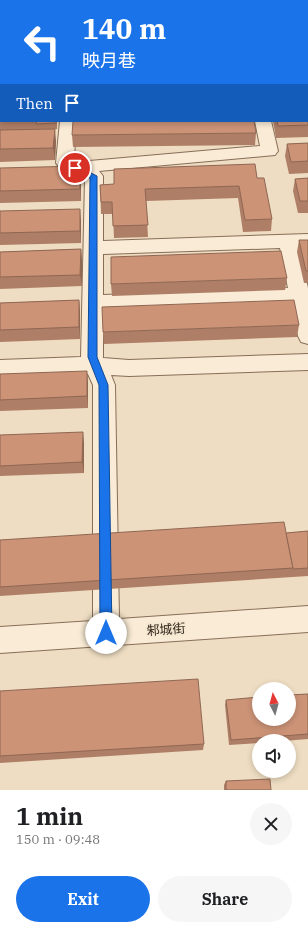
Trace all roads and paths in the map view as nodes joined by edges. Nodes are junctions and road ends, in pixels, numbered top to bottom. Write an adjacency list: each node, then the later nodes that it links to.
1 (68, 122): 3 (street)
2 (263, 122): 3 (street)
3 (75, 168): 4 (street); 7 (street)
4 (50, 170)
5 (308, 241): 6 (street)
6 (288, 242): 7 (street); 8 (street)
7 (93, 248): 9 (street)
8 (304, 295): 9 (street); 10 (street)
9 (92, 303): 12 (street)
10 (308, 336)
11 (308, 362): 12 (street)
12 (96, 366): 13 (street); 15 (street)
13 (0, 368)
14 (308, 619): 15 (street, 邾城街)
15 (106, 633): 16 (street, 邾城街)
16 (0, 640)

